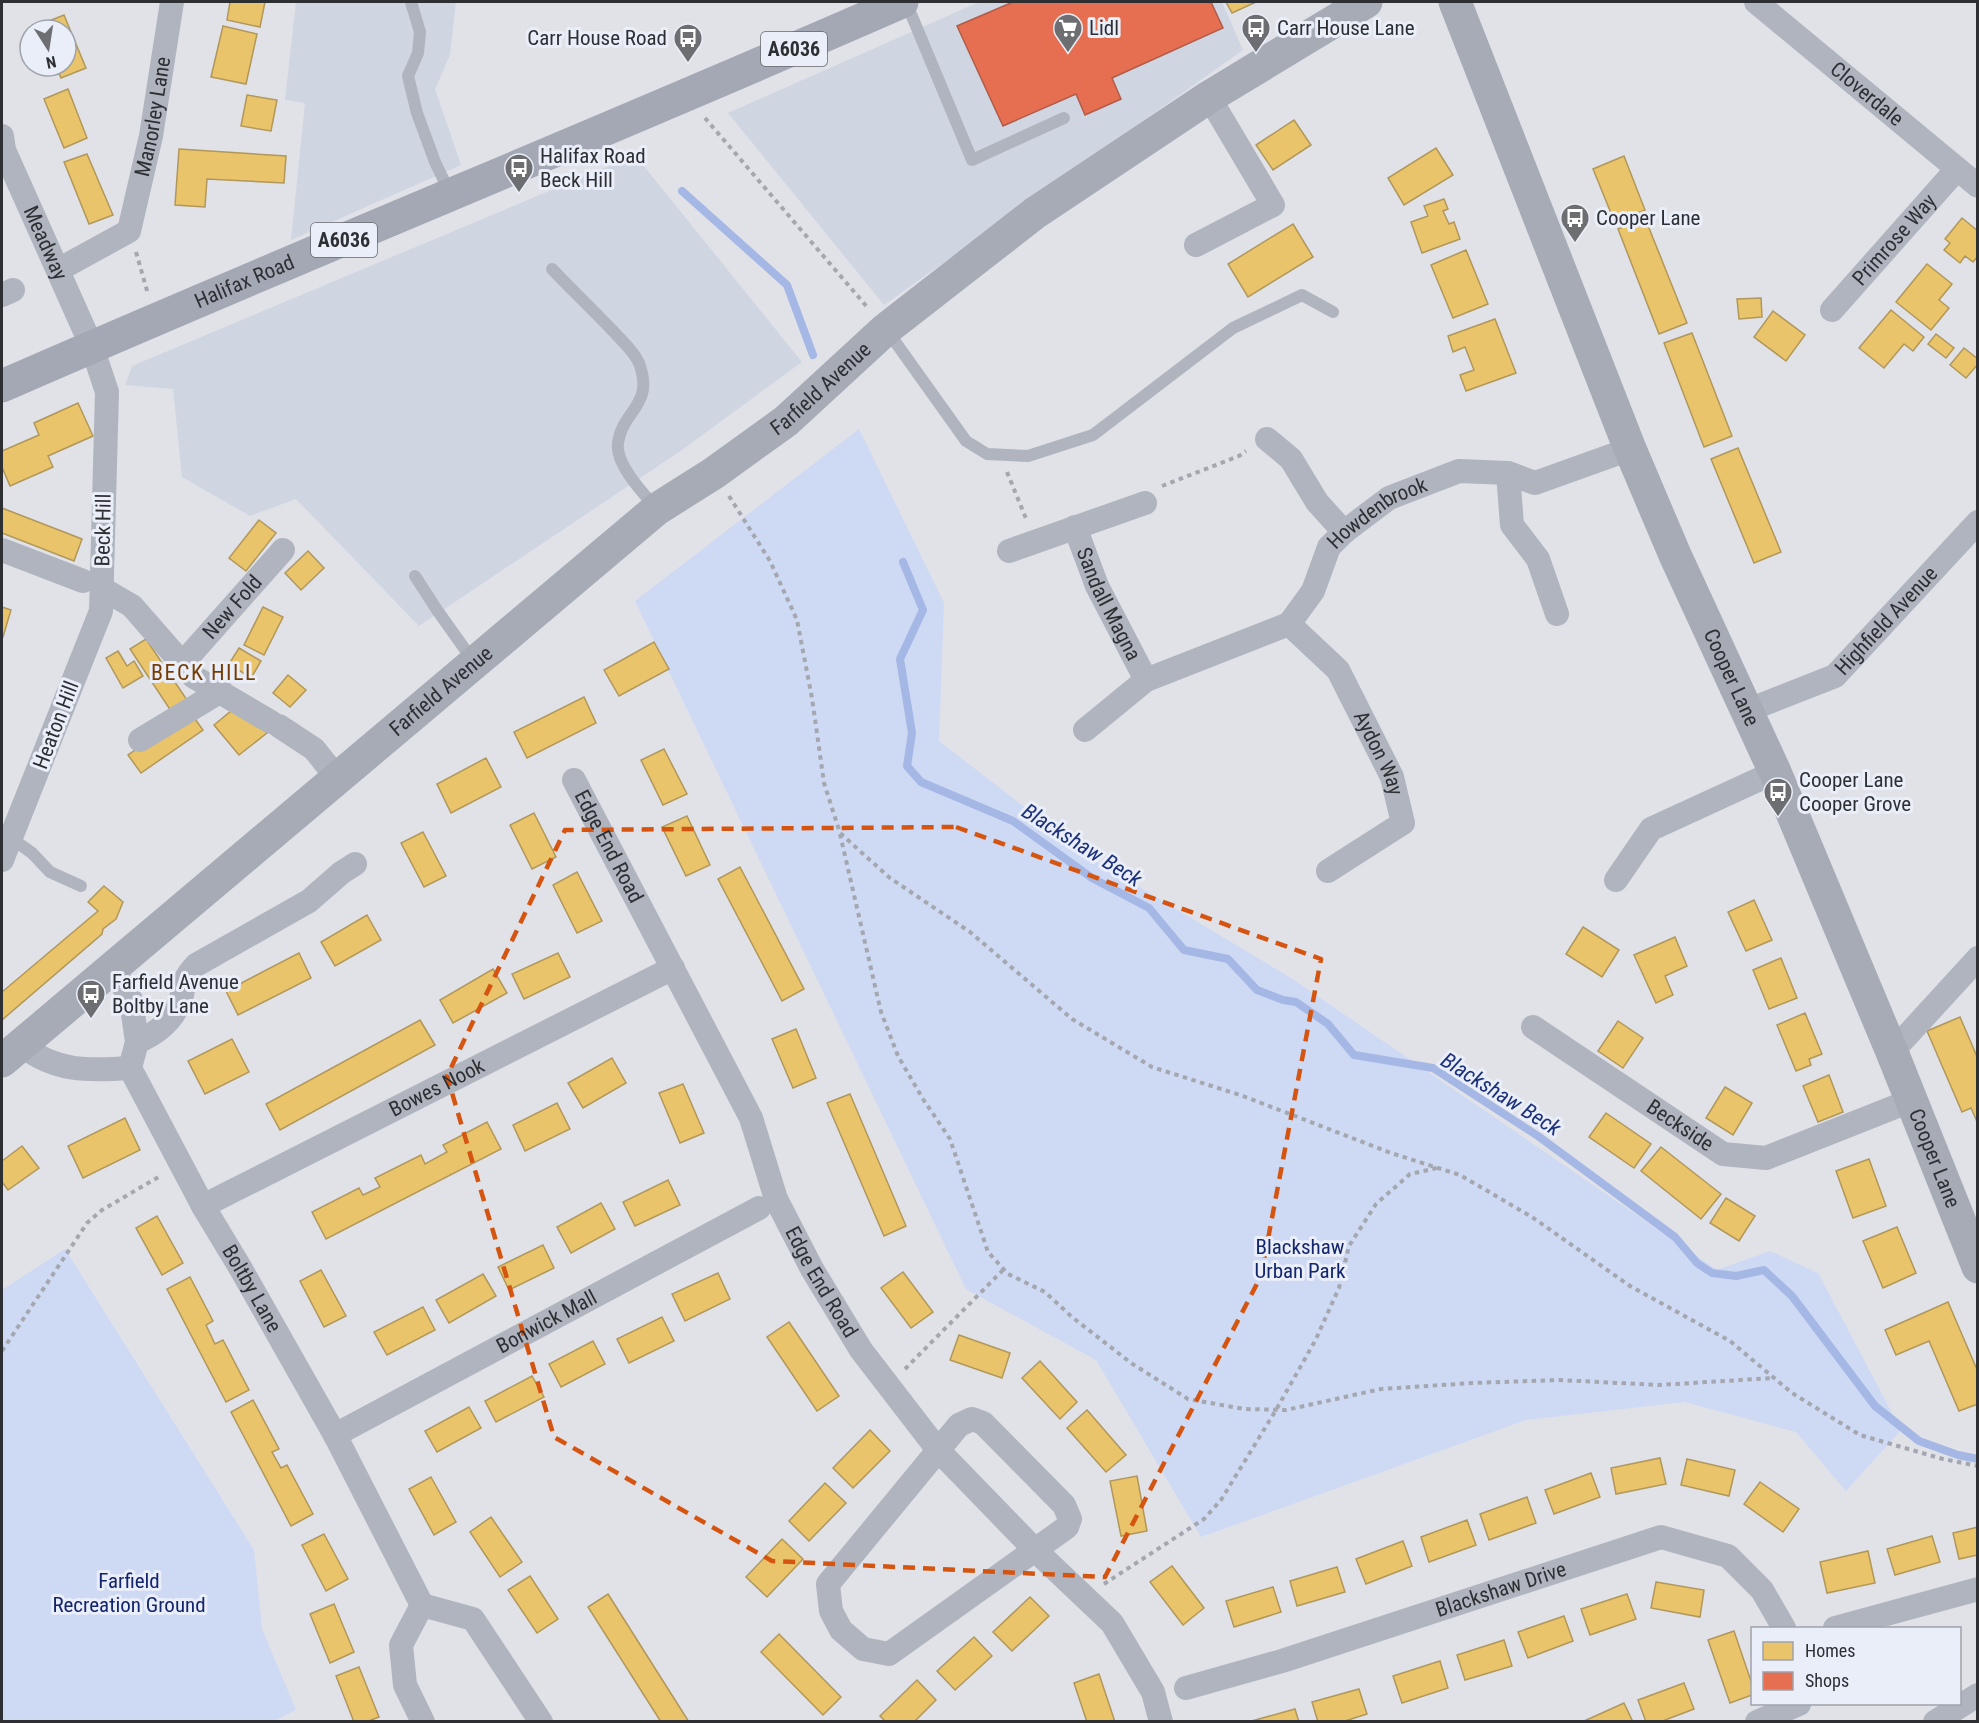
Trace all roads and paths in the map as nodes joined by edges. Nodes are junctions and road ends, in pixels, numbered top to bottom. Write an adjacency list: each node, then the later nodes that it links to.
1 (172, 2): 14 (street, Manorley Lane)
2 (411, 2): 13 (lane)
3 (904, 2): 7 (highway, A6036); 9 (lane)
4 (1366, 2): 8 (street)
5 (1455, 2): 25 (street, Cooper Lane)
6 (1756, 2): 11 (street, Cloverdale)
7 (686, 96): 13 (highway, Halifax Road / A6036); 21 (path)
8 (1209, 97): 15 (street); 21 (street)
9 (1064, 118)
10 (2, 136): 17 (street, Meadway)
11 (1957, 169): 12 (street, Cloverdale); 18 (street, Primrose Way)
12 (1977, 186)
13 (451, 194): 20 (highway, Halifax Road / A6036)
14 (129, 231): 17 (street); 20 (path)
15 (1196, 245)
16 (552, 269): 30 (lane)
17 (58, 270): 22 (street, Meadway)
18 (1832, 310)
19 (1334, 312): 26 (lane)
20 (155, 321): 22 (highway, Halifax Road / A6036)
21 (886, 329): 26 (lane); 27 (street, Farfield Avenue)
22 (92, 346): 23 (highway, Halifax Road / A6036); 39 (street, Beck Hill)
23 (2, 386)
24 (1267, 439): 29 (path); 33 (street)
25 (1630, 449): 28 (street, Howdenbrook); 46 (street, Cooper Lane)
26 (1000, 454): 34 (path)
27 (714, 473): 30 (street, Farfield Avenue); 52 (path)
28 (1508, 473): 33 (street, Howdenbrook); 40 (street)
29 (1145, 503): 32 (street, Sandall Magna)
30 (657, 509): 42 (street, Farfield Avenue)
31 (1977, 522): 46 (street, Highfield Avenue)
32 (1075, 527): 34 (street, Sandall Magna); 44 (street, Sandall Magna)
33 (1344, 532): 41 (street, Howdenbrook)
34 (1035, 542): 37 (street, Sandall Magna)
35 (2, 550): 39 (street)
36 (282, 550): 43 (street, New Fold)
37 (1009, 551)
38 (415, 576): 42 (lane)
39 (93, 585): 43 (street, Beck Hill); 53 (street, Heaton Hill)
40 (1557, 614)
41 (1289, 624): 44 (street); 55 (street, Aydon Way)
42 (475, 663): 50 (street, Farfield Avenue)
43 (182, 664): 45 (street, Beck Hill)
44 (1146, 680): 47 (street)
45 (221, 692): 48 (street); 50 (street, Beck Hill)
46 (1746, 711): 49 (street, Cooper Lane)
47 (1085, 730)
48 (140, 740)
49 (1775, 772): 56 (street); 63 (street, Cooper Lane)
50 (338, 778): 59 (street, Farfield Avenue)
51 (574, 780): 60 (street, Edge End Road)
52 (840, 833): 68 (path); 72 (path)
53 (5, 844): 57 (lane)
54 (355, 864): 62 (street)
55 (1328, 871)
56 (1616, 880)
57 (81, 886)
58 (1977, 958): 63 (street)
59 (113, 968): 62 (street); 64 (street, Farfield Avenue)
60 (673, 969): 69 (street, Bowes Nook); 75 (street, Edge End Road)
61 (1533, 1027): 66 (street, Beckside)
62 (137, 1042): 65 (street)
63 (1892, 1052): 66 (street, Cooper Lane)
64 (11, 1053): 65 (street)
65 (130, 1068): 67 (street, Boltby Lane)
66 (1911, 1101): 71 (street, Cooper Lane)
67 (181, 1164): 69 (street, Boltby Lane); 73 (path)
68 (1437, 1168): 74 (path); 76 (path)
69 (203, 1206): 77 (street, Boltby Lane)
70 (759, 1208): 77 (street, Bonwick Mall)
71 (1977, 1267)
72 (1004, 1269): 75 (path); 76 (path)
73 (2, 1351)
74 (1774, 1378): 76 (path); 79 (path)
75 (889, 1386): 78 (street, Edge End Road)
76 (1276, 1410): 82 (path)
77 (335, 1436): 83 (street, Boltby Lane)
78 (938, 1450): 80 (street, Edge End Road); 80 (street); 80 (street)
79 (1977, 1466)
80 (1035, 1550): 82 (street, Edge End Road)
81 (1977, 1589): 85 (street)
82 (1085, 1597): 91 (street, Edge End Road)
83 (422, 1605): 89 (street); 90 (street)
84 (1783, 1627): 86 (street, Blackshaw Drive)
85 (1842, 1627)
86 (1186, 1688)
87 (1977, 1695): 93 (street)
88 (1802, 1710): 92 (street)
89 (423, 1722)
90 (541, 1722)
91 (1161, 1722)
92 (1757, 1722)
93 (1935, 1722)

